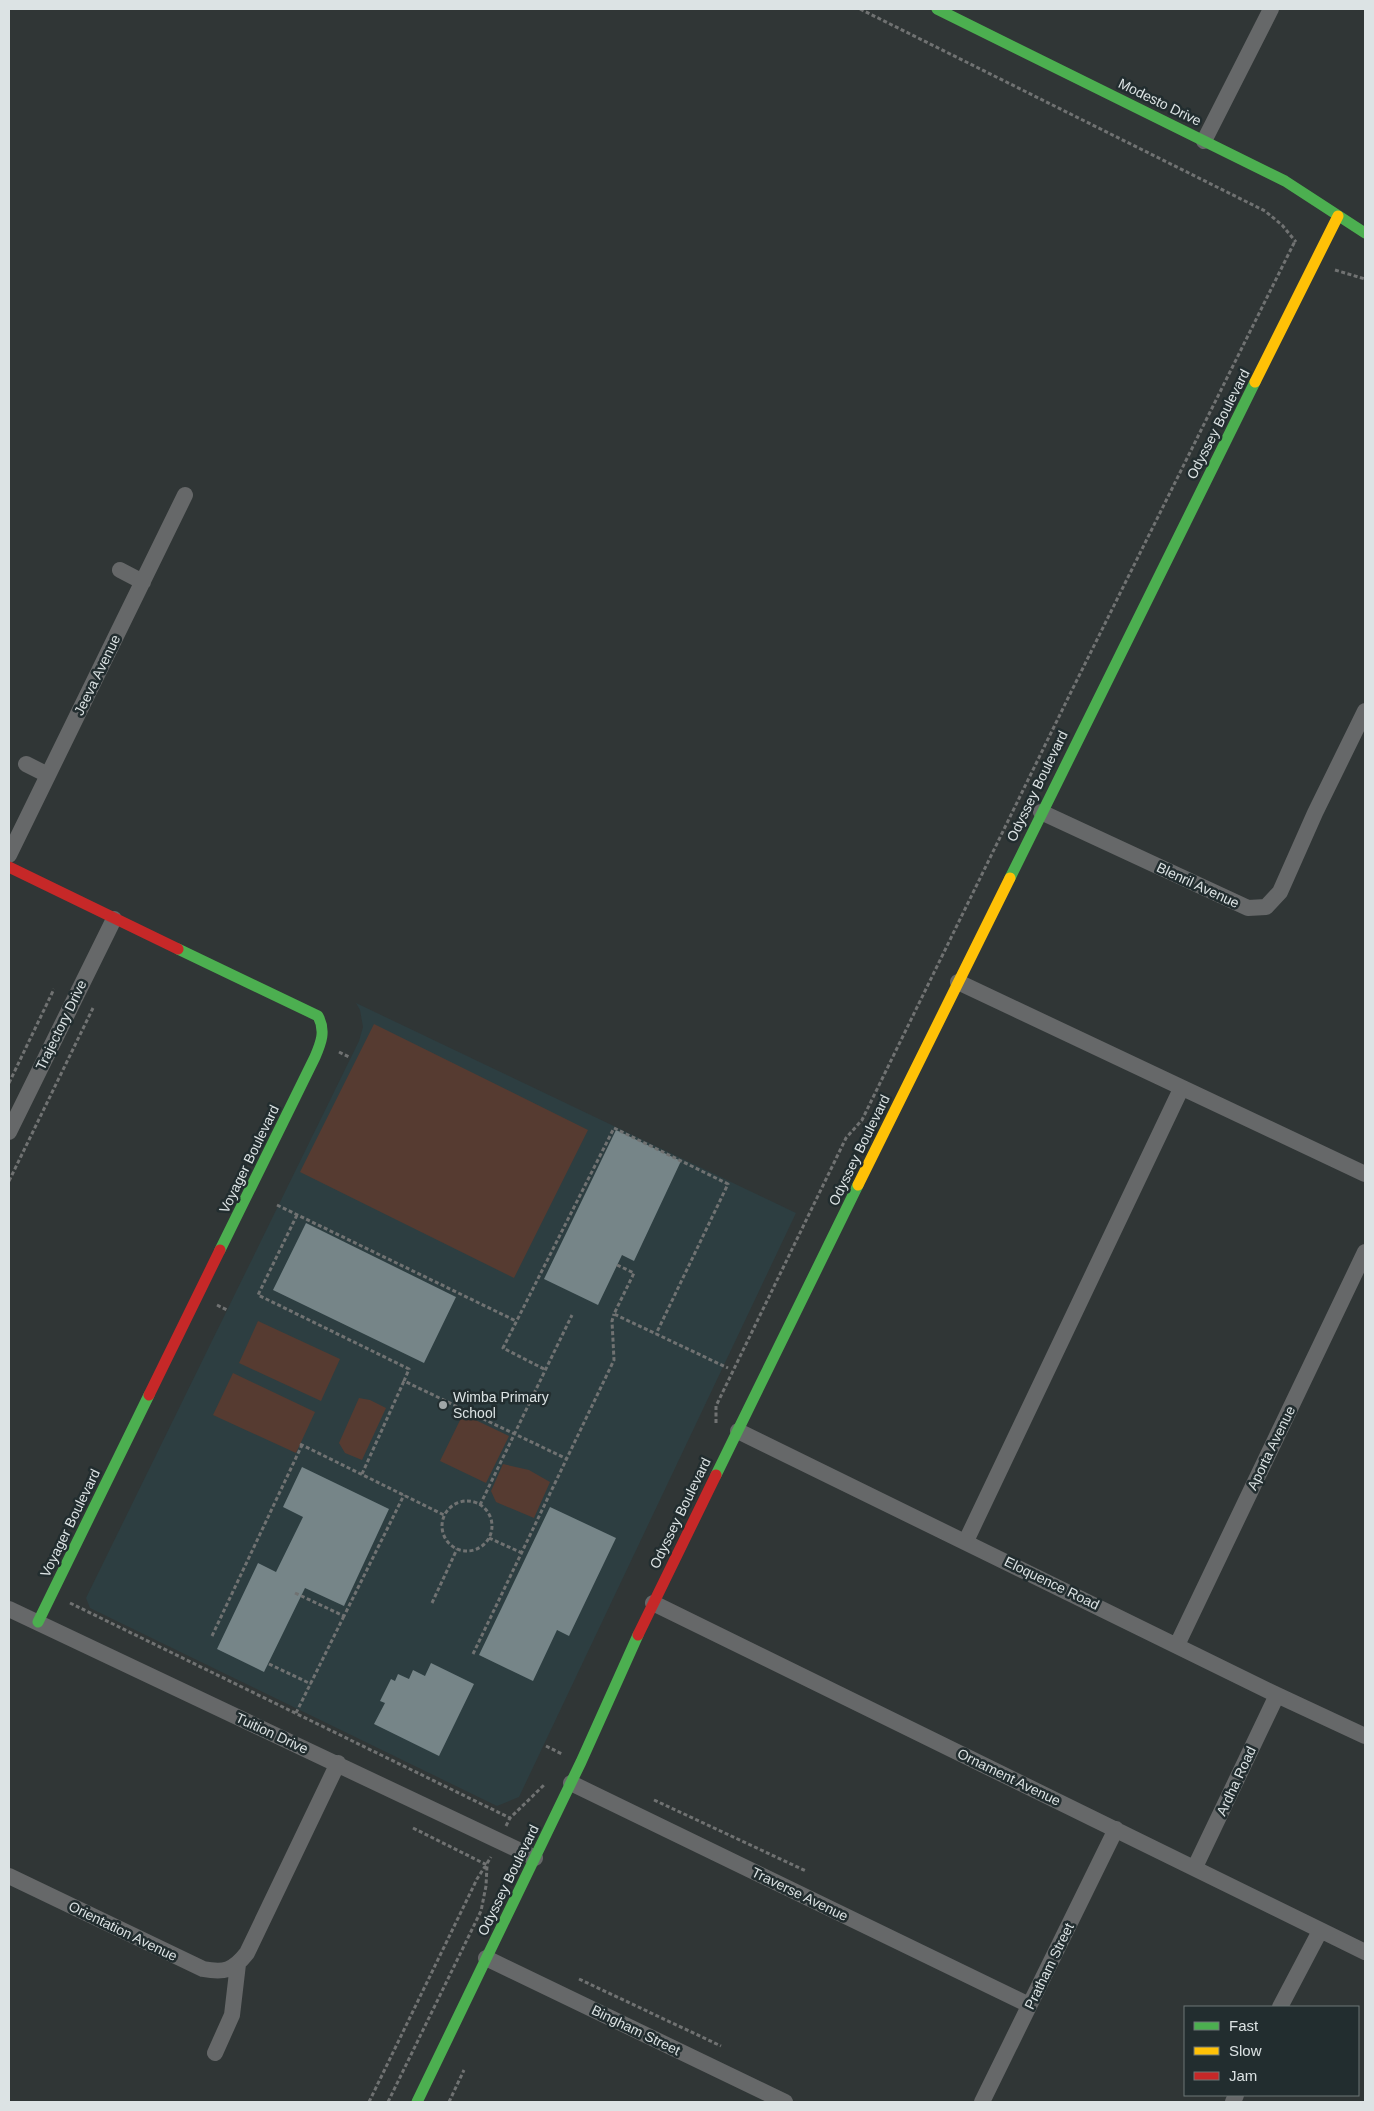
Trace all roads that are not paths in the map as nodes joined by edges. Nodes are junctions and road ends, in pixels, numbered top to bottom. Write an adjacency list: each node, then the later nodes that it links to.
1 (936, 9): 3 (street, Modesto Drive)
2 (1271, 9): 3 (street)
3 (1204, 141): 4 (street, Modesto Drive)
4 (1338, 216): 5 (street, Modesto Drive); 13 (street, Odyssey Boulevard)
5 (1365, 233)
6 (185, 495): 8 (street, Jeeva Avenue)
7 (120, 570): 8 (street)
8 (143, 582): 12 (street, Jeeva Avenue)
9 (1365, 712): 10 (street, Blenril Avenue)
10 (1361, 732): 13 (street, Blenril Avenue)
11 (26, 764): 12 (street)
12 (48, 775): 14 (street, Jeeva Avenue)
13 (1041, 812): 17 (street, Odyssey Boulevard)
14 (9, 855)
15 (9, 867): 16 (street, Voyager Boulevard)
16 (114, 919): 19 (street, Trajectory Drive); 26 (street, Voyager Boulevard)
17 (958, 982): 18 (street); 22 (street, Odyssey Boulevard)
18 (1181, 1088): 20 (street); 23 (street)
19 (9, 1132)
20 (1365, 1174)
21 (1365, 1252): 27 (street, Aporta Avenue)
22 (738, 1431): 23 (street, Eloquence Road); 24 (street, Odyssey Boulevard)
23 (966, 1541): 27 (street, Eloquence Road)
24 (653, 1603): 31 (street, Odyssey Boulevard); 32 (street, Ornament Avenue)
25 (9, 1609): 26 (street, Tuition Drive)
26 (38, 1622): 30 (street, Tuition Drive)
27 (1177, 1645): 28 (street, Eloquence Road)
28 (1277, 1695): 29 (street, Eloquence Road); 34 (street, Ardha Road)
29 (1365, 1736)
30 (338, 1763): 33 (street, Tuition Drive); 39 (street)
31 (571, 1783): 33 (street, Odyssey Boulevard); 40 (street, Traverse Avenue)
32 (1116, 1829): 34 (street, Ornament Avenue); 40 (street, Pratham Street)
33 (535, 1858): 38 (street, Odyssey Boulevard)
34 (1195, 1867): 36 (street, Ornament Avenue)
35 (9, 1876): 39 (street, Orientation Avenue)
36 (1320, 1931): 37 (street, Ornament Avenue); 41 (street)
37 (1365, 1952)
38 (486, 1958): 43 (street, Odyssey Boulevard); 44 (street, Bingham Street)
39 (238, 1964): 42 (street)
40 (1029, 2005): 45 (street, Pratham Street)
41 (1281, 2006)
42 (215, 2053)
43 (417, 2102)
44 (786, 2102)
45 (982, 2102)

